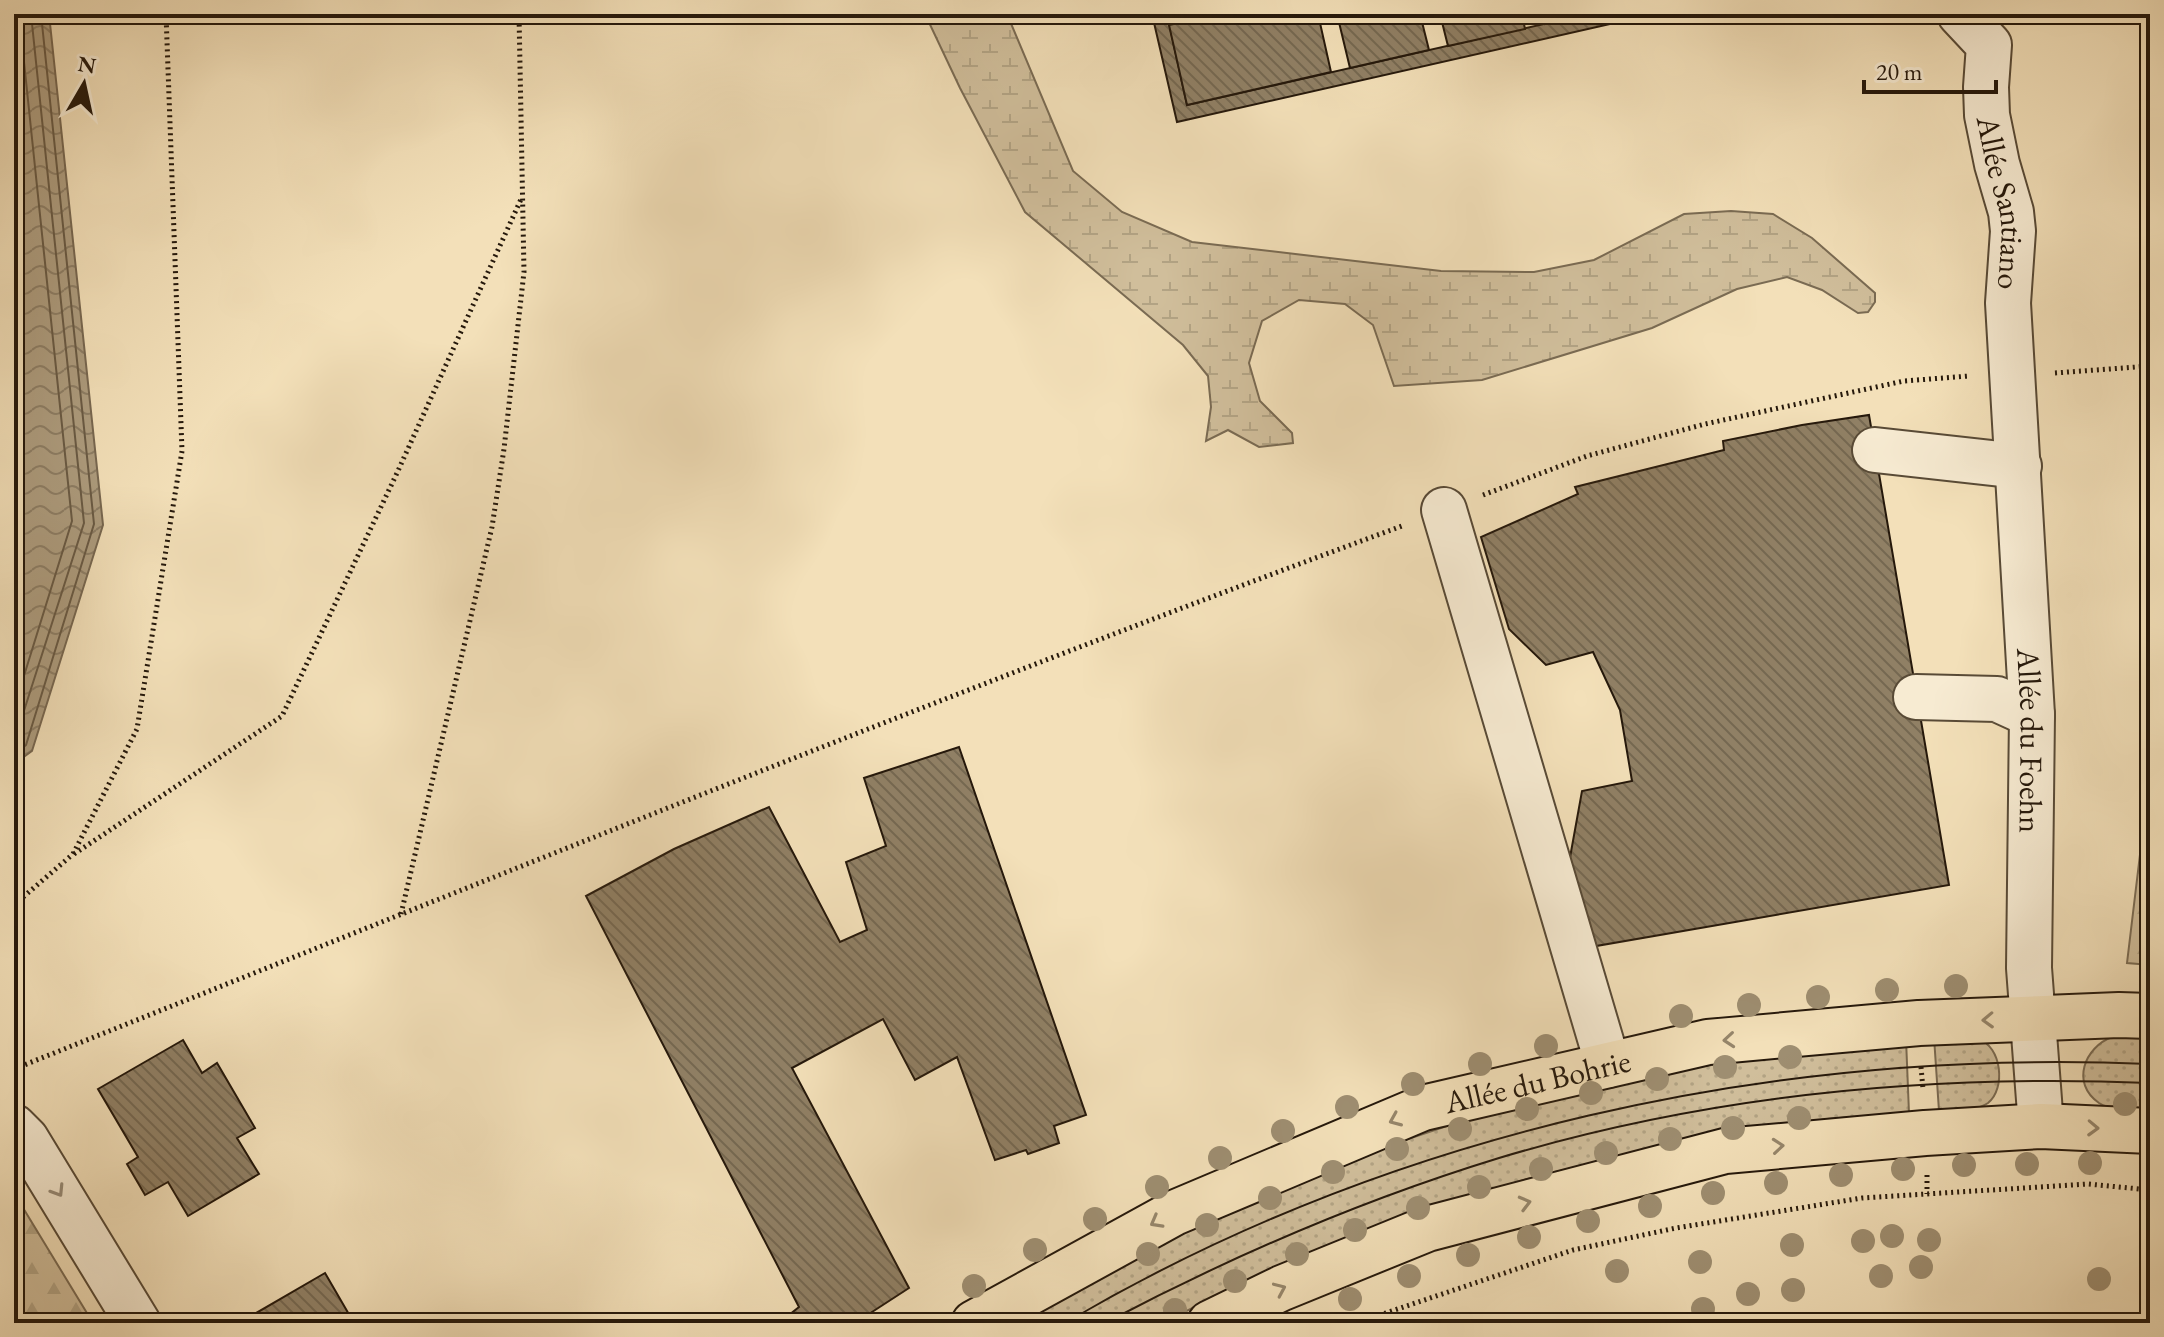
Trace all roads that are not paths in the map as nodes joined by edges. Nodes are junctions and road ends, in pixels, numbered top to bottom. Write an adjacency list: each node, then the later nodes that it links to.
1 (1960, 14): 2 (street, Allée Santiano)
2 (2010, 364): 4 (street, Allée du Foehn)
3 (1875, 450): 4 (street)
4 (2019, 466): 7 (street, Allée du Foehn)
5 (1444, 510): 10 (street)
6 (1916, 697): 7 (street)
7 (2032, 715): 9 (street, Allée du Foehn)
8 (2150, 1016): 9 (main road, Allée du Bohrie)
9 (2032, 1018): 10 (main road, Allée du Bohrie, one-way to 10); 11 (street, Allée du Foehn)
10 (1608, 1065): 15 (main road, Allée du Bohrie, one-way to 15)
11 (2041, 1126): 13 (main road, one-way to 13); 16 (main road, one-way to 11)
12 (14, 1127): 14 (street, one-way to 14)
13 (2150, 1131)
14 (138, 1323)
15 (974, 1323)
16 (1210, 1323)

